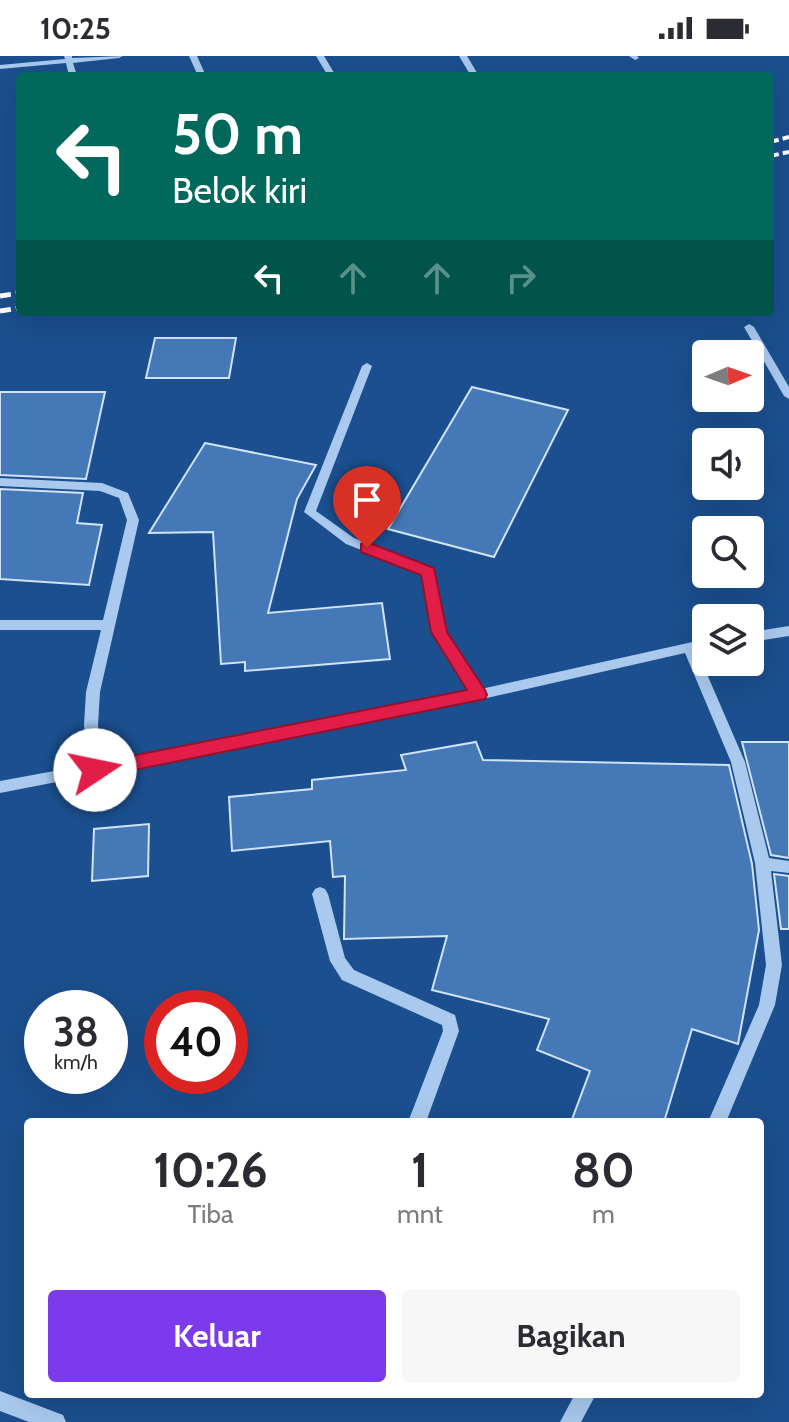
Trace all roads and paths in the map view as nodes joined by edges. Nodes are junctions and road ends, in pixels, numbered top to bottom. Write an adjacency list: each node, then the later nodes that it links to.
1 (119, 56): 3 (street)
2 (38, 58): 3 (street); 4 (street)
3 (69, 58)
4 (0, 67)
5 (749, 327): 7 (street)
6 (367, 366): 15 (street)
7 (789, 396)
8 (0, 482): 10 (street)
9 (0, 625): 10 (street)
10 (106, 625): 16 (street)
11 (789, 631): 12 (street)
12 (764, 635)
13 (692, 646): 14 (street)
14 (689, 647): 15 (street); 18 (street)
15 (478, 695): 16 (street)
16 (95, 770): 17 (street)
17 (0, 787)
18 (763, 863): 19 (street); 22 (street)
19 (789, 867)
20 (320, 894): 21 (street)
21 (418, 1118)
22 (719, 1118)
23 (584, 1398): 26 (street)
24 (0, 1401): 25 (street)
25 (56, 1422)
26 (570, 1422)

